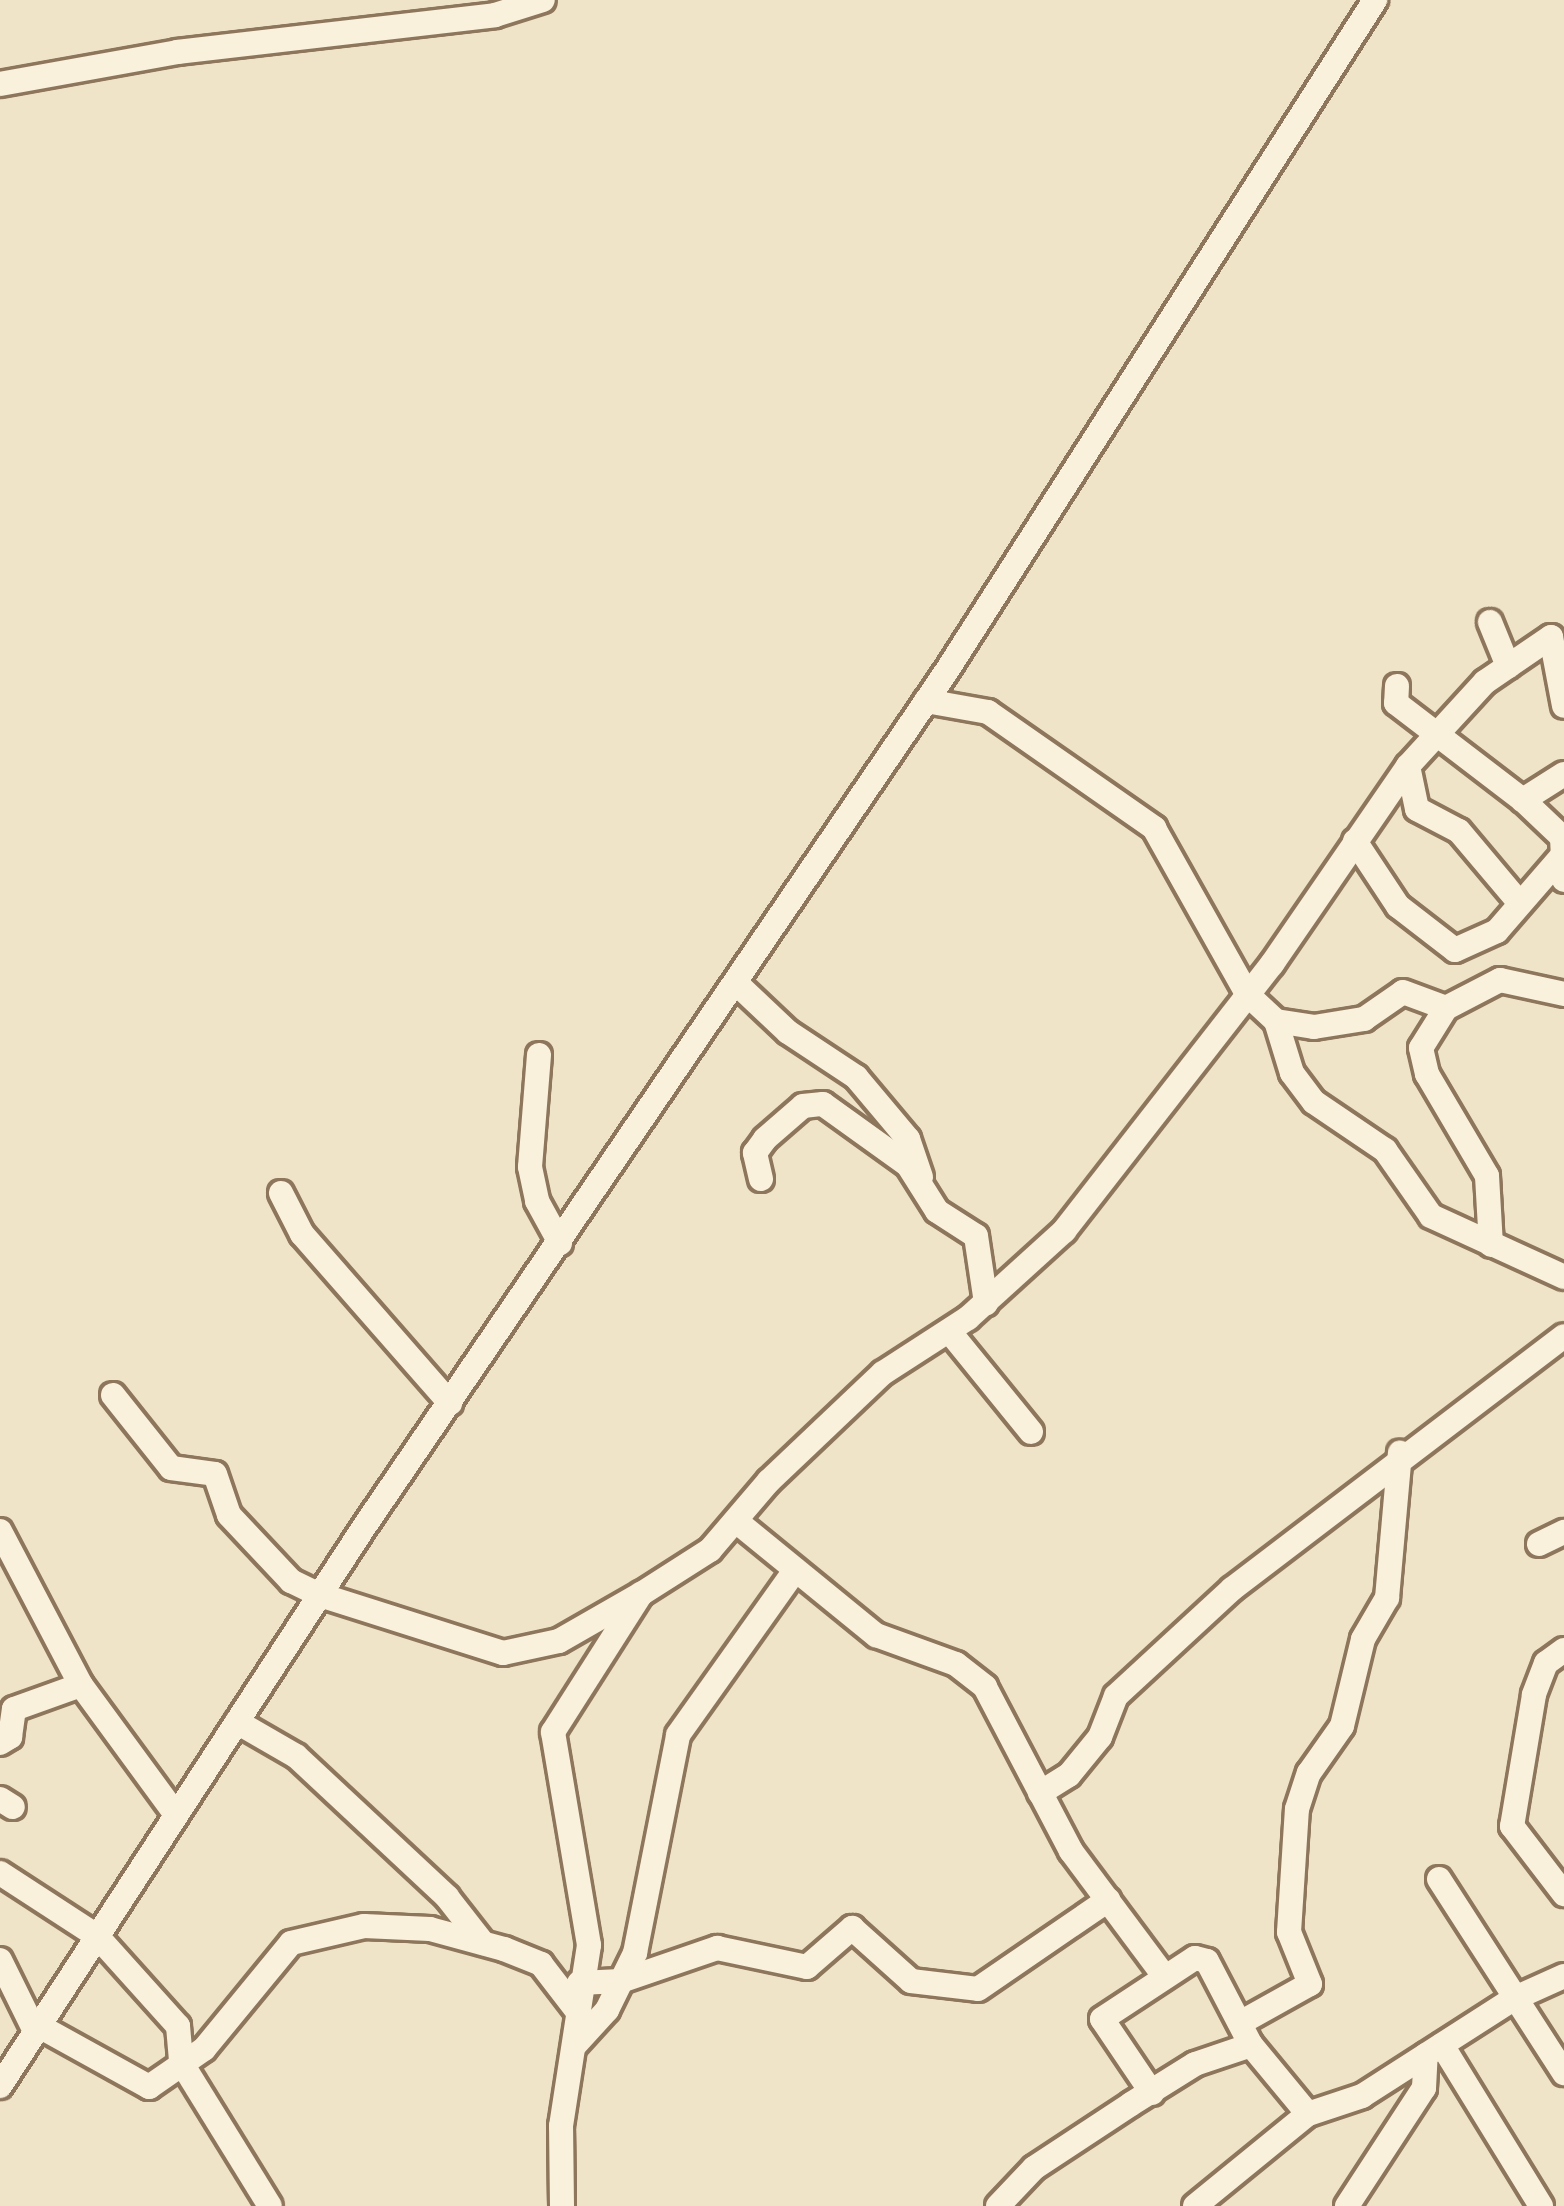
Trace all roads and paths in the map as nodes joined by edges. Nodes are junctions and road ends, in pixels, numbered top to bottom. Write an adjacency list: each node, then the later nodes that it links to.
1 (543, 0): 3 (street)
2 (1374, 0): 8 (street)
3 (0, 84)
4 (1490, 622): 6 (street)
5 (1558, 633): 6 (street); 9 (street)
6 (1508, 666): 10 (street)
7 (1397, 686): 10 (street)
8 (926, 701): 17 (street); 18 (street)
9 (1564, 706)
10 (1437, 730): 11 (street); 13 (street)
11 (1408, 766): 14 (street); 16 (street)
12 (1564, 773): 13 (street)
13 (1523, 800): 15 (street)
14 (1355, 842): 16 (street); 18 (street)
15 (1562, 869): 16 (street)
16 (1518, 901)
17 (736, 983): 24 (street); 26 (street)
18 (1247, 994): 21 (street); 29 (street)
19 (1564, 994): 20 (street)
20 (1446, 1008): 21 (street); 27 (street)
21 (1276, 1021): 27 (street)
22 (539, 1055): 26 (street)
23 (761, 1179): 24 (street)
24 (922, 1185): 29 (street)
25 (281, 1193): 33 (street)
26 (560, 1243): 33 (street)
27 (1491, 1245): 28 (street)
28 (1564, 1277)
29 (986, 1303): 30 (street)
30 (949, 1331): 34 (street); 36 (street)
31 (1564, 1336): 35 (street)
32 (113, 1394): 42 (street)
33 (449, 1403): 42 (street)
34 (1030, 1432)
35 (1400, 1453): 47 (street); 63 (street)
36 (736, 1521): 40 (street); 41 (street)
37 (0, 1531): 44 (street)
38 (1564, 1532): 39 (street)
39 (1539, 1544)
40 (793, 1573): 47 (street); 58 (street)
41 (640, 1594): 42 (street); 59 (street)
42 (320, 1595): 45 (street)
43 (1564, 1650): 51 (street)
44 (81, 1685): 46 (street); 48 (street)
45 (237, 1722): 48 (street); 54 (street)
46 (0, 1743)
47 (1040, 1792): 52 (street)
48 (176, 1815): 53 (street)
49 (0, 1873): 53 (street)
50 (1438, 1879): 60 (street)
51 (1564, 1894)
52 (1108, 1900): 57 (street); 58 (street)
53 (97, 1936): 62 (street); 66 (street)
54 (483, 1943): 61 (street); 66 (street)
55 (0, 1960): 62 (street)
56 (1564, 1976): 60 (street)
57 (1165, 1977): 63 (street); 69 (street)
58 (621, 1981): 59 (street); 64 (street)
59 (579, 1983): 61 (street)
60 (1513, 1999): 65 (street); 67 (street)
61 (577, 2012): 64 (street)
62 (37, 2028): 66 (street); 68 (street)
63 (1245, 2034): 69 (street); 70 (street)
64 (576, 2044): 72 (street)
65 (1434, 2050): 70 (street); 75 (street); 76 (street)
66 (183, 2065): 71 (street)
67 (1564, 2074)
68 (0, 2086)
69 (1152, 2093): 73 (street)
70 (1308, 2114): 74 (street)
71 (270, 2206)
72 (562, 2206)
73 (998, 2206)
74 (1195, 2206)
75 (1347, 2206)
76 (1541, 2206)

